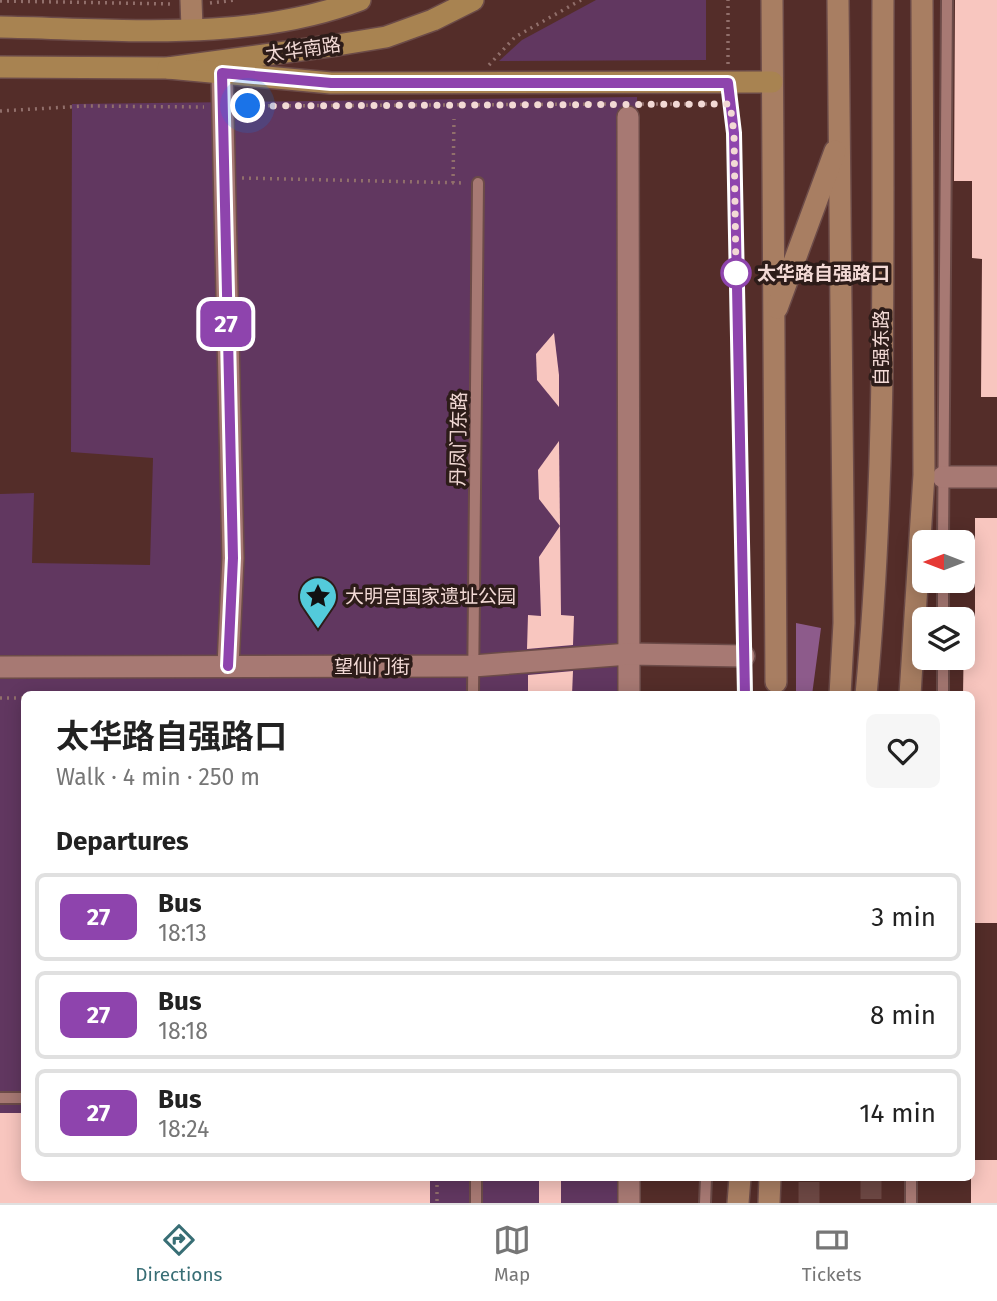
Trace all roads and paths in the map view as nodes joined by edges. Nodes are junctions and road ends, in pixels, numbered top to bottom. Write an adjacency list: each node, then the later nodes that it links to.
1 (236, 0): 12 (path)
2 (360, 0): 14 (main road, 太华南路)
3 (473, 0): 16 (main road, 太华南路)
4 (581, 0): 19 (path)
5 (728, 0): 20 (path)
6 (772, 0): 18 (main road)
7 (838, 0): 26 (main road, 自强东路)
8 (883, 0): 45 (main road, 自强东路)
9 (922, 0): 46 (main road)
10 (947, 0): 31 (lane)
11 (0, 1): 12 (path)
12 (191, 2): 14 (main road)
13 (0, 27): 14 (main road, 太华南路)
14 (192, 28)
15 (0, 67): 16 (main road, 太华南路)
16 (168, 68): 17 (main road)
17 (222, 73): 19 (main road); 22 (street)
18 (772, 82): 20 (main road); 30 (main road)
19 (477, 83): 20 (main road); 21 (path)
20 (729, 93): 23 (path); 35 (lane)
21 (463, 105): 22 (path); 23 (path)
22 (222, 107): 24 (path); 27 (street)
23 (624, 108): 34 (street)
24 (0, 111)
25 (454, 119): 28 (path)
26 (840, 140): 30 (main road); 44 (main road, 自强东路)
27 (222, 178): 28 (path); 36 (street)
28 (453, 183): 29 (path)
29 (478, 183): 37 (lane, 丹凤门东路)
30 (772, 320): 40 (main road)
31 (943, 477): 32 (street); 33 (lane)
32 (997, 477)
33 (943, 530)
34 (629, 654): 35 (street, 望仙门街); 37 (street, 望仙门街); 42 (street)
35 (744, 656): 43 (lane)
36 (228, 666): 37 (street, 望仙门街); 38 (street, 望仙门街)
37 (473, 666): 41 (lane, 丹凤门东路)
38 (0, 667)
39 (943, 670): 47 (lane)
40 (776, 682)
41 (473, 691)
42 (629, 691)
43 (745, 691)
44 (840, 691)
45 (866, 691)
46 (910, 691)
47 (943, 691)
48 (0, 698): 49 (path)
49 (21, 698)
50 (0, 1098): 51 (lane)
51 (21, 1098)
52 (437, 1181): 59 (path)
53 (476, 1181): 60 (lane)
54 (629, 1181): 61 (street)
55 (706, 1181): 62 (lane)
56 (740, 1181): 63 (main road)
57 (770, 1181): 64 (main road)
58 (911, 1181): 65 (lane)
59 (437, 1203)
60 (476, 1203)
61 (629, 1203)
62 (705, 1203)
63 (738, 1203)
64 (769, 1203)
65 (911, 1203)

